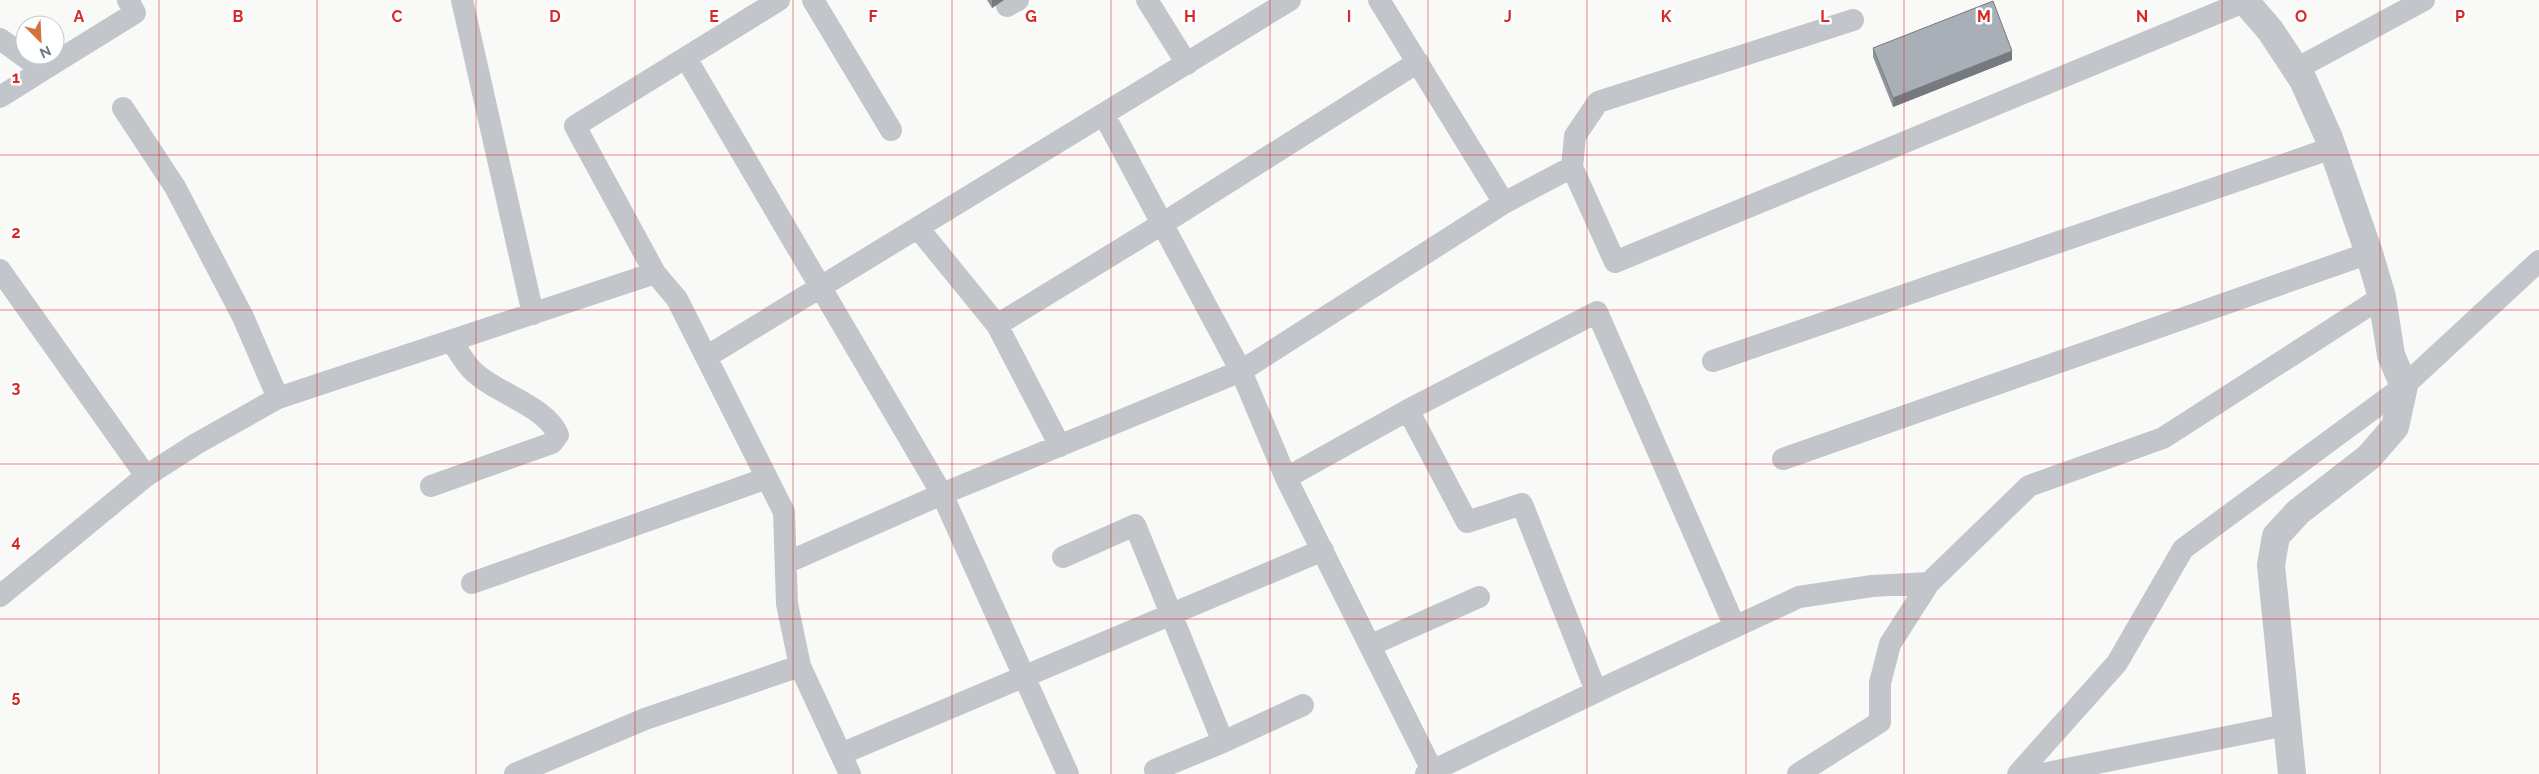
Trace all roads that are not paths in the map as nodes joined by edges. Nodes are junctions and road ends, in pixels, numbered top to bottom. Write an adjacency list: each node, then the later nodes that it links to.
1 (128, 0): 16 (street)
2 (462, 0): 32 (street)
3 (779, 0): 12 (street)
4 (813, 0): 20 (street)
5 (1147, 0): 14 (street)
6 (1290, 0): 14 (street)
7 (1379, 0): 13 (street)
8 (2424, 0): 15 (street)
9 (2245, 1): 15 (street); 22 (street)
10 (1853, 20): 22 (street)
11 (0, 40): 16 (street)
12 (686, 58): 29 (street); 30 (street)
13 (1418, 62): 23 (street); 24 (street)
14 (1187, 64): 19 (street)
15 (2296, 69): 21 (street)
16 (43, 70): 17 (street)
17 (0, 97)
18 (124, 108): 39 (street)
19 (1104, 115): 24 (street); 25 (street)
20 (891, 130)
21 (2332, 148): 26 (street); 36 (street)
22 (1572, 167): 23 (street)
23 (1504, 203): 37 (street)
24 (1162, 224): 33 (street); 37 (street)
25 (918, 228): 30 (street); 33 (street)
26 (2369, 253): 31 (street); 42 (street)
27 (2537, 267): 38 (street)
28 (0, 270): 43 (street)
29 (655, 273): 32 (street); 35 (street)
30 (820, 287): 35 (street); 47 (street)
31 (2382, 297): 38 (street); 52 (street)
32 (533, 314): 34 (street)
33 (997, 325): 41 (street)
34 (452, 341): 39 (street); 46 (street)
35 (706, 356): 44 (street)
36 (1713, 361)
37 (1241, 371): 41 (street); 45 (street)
38 (2404, 386): 62 (street); 71 (street)
39 (278, 398): 43 (street)
40 (1408, 410): 45 (street); 56 (street); 60 (street)
41 (1060, 446): 47 (street)
42 (1783, 460)
43 (146, 476): 53 (street)
44 (767, 478): 50 (street); 51 (street)
45 (1286, 478): 48 (street)
46 (430, 486)
47 (942, 494): 50 (street); 59 (street)
48 (1323, 550): 55 (street); 57 (street)
49 (1063, 557): 55 (street)
50 (786, 563): 58 (street)
51 (472, 583)
52 (1929, 584): 56 (street); 70 (street)
53 (0, 596)
54 (1479, 597): 57 (street)
55 (1170, 614): 59 (street); 63 (street)
56 (1735, 627): 60 (street)
57 (1371, 645): 66 (street)
58 (800, 666): 64 (street); 67 (street)
59 (1023, 676): 64 (street); 69 (street)
60 (1596, 691): 66 (street)
61 (1303, 705): 63 (street)
62 (2286, 725): 72 (street); 73 (street)
63 (1223, 742): 65 (street)
64 (841, 754): 68 (street)
65 (1155, 770)
66 (1431, 773)
67 (515, 774)
68 (850, 774)
69 (1068, 774)
70 (1798, 774)
71 (2018, 774)
72 (2042, 774)
73 (2292, 774)

